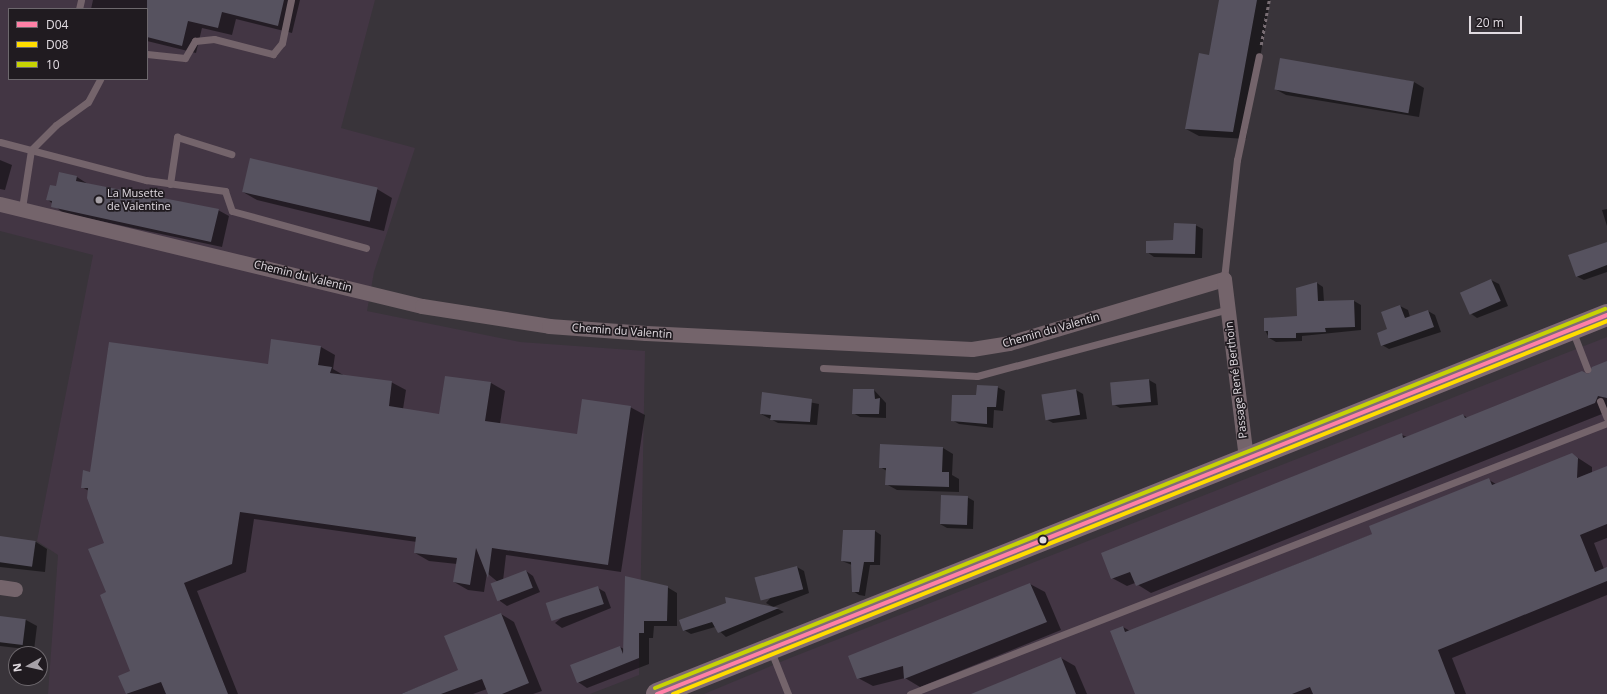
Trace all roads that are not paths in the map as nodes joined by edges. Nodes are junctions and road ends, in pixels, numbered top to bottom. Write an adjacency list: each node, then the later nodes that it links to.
1 (291, 0): 2 (lane)
2 (148, 54)
3 (1259, 56): 12 (lane)
4 (99, 80): 6 (lane)
5 (0, 142): 6 (lane)
6 (31, 150): 8 (lane); 10 (lane)
7 (231, 154): 8 (lane)
8 (170, 184): 11 (lane)
9 (0, 204): 10 (street, Chemin du Valentin)
10 (22, 208): 12 (street, Chemin du Valentin)
11 (366, 248)
12 (1224, 279): 13 (street)
13 (1227, 306): 16 (lane); 21 (street, Passage René Berthoin)
14 (1607, 315): 15 (main road)
15 (1572, 329): 17 (lane); 21 (main road)
16 (823, 368)
17 (1587, 369)
18 (1600, 401): 19 (lane)
19 (1607, 418)
20 (1607, 423): 27 (lane)
21 (1246, 458): 24 (main road)
22 (0, 587): 23 (street)
23 (15, 589)
24 (770, 649): 25 (main road); 26 (lane)
25 (657, 694)
26 (788, 694)
27 (910, 694)

